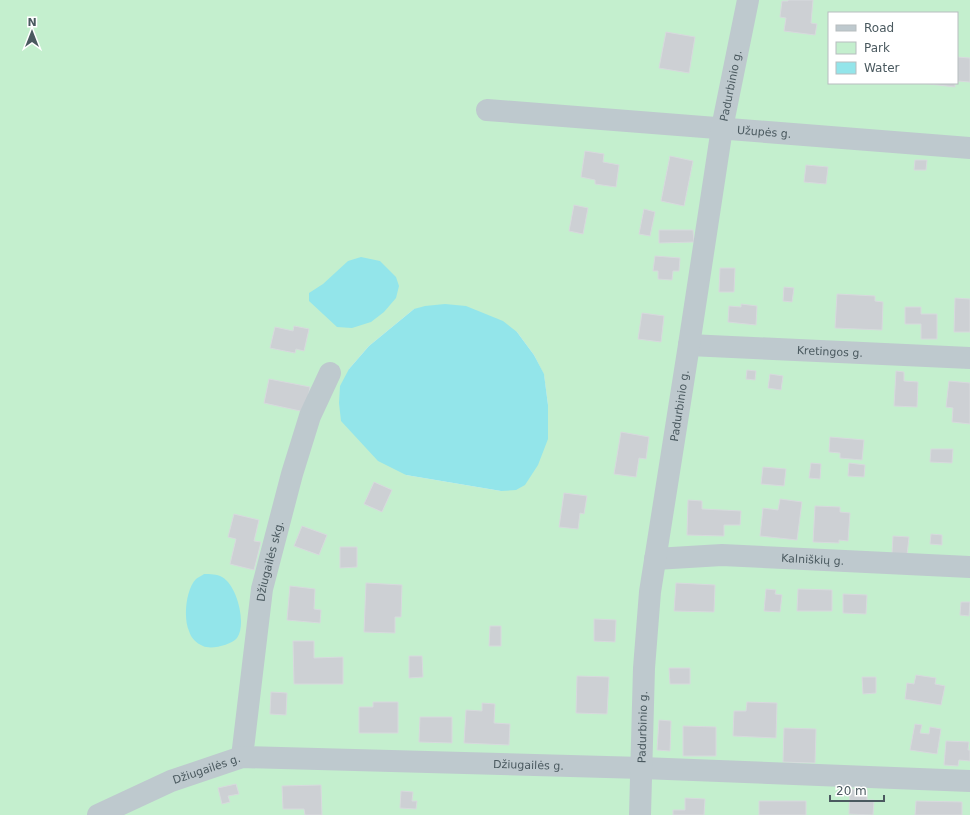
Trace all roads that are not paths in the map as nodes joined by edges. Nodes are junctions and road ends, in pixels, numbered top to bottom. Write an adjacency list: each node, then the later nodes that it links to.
1 (748, 0): 3 (street, Padurbinio g.)
2 (487, 110): 3 (street, Užupės g.)
3 (722, 128): 4 (street, Užupės g.); 5 (street, Padurbinio g.)
4 (970, 148)
5 (690, 345): 6 (street, Kretingos g.); 8 (street, Padurbinio g.)
6 (970, 358)
7 (330, 373): 10 (street, Džiugailės skg.)
8 (655, 559): 9 (street, Kalniškių g.); 11 (street, Padurbinio g.)
9 (970, 567)
10 (242, 757): 11 (street, Džiugailės g.); 13 (street, Džiugailės g.)
11 (642, 768): 12 (street, Džiugailės g.); 14 (street, Padurbinio g.)
12 (970, 781)
13 (98, 815)
14 (640, 815)

